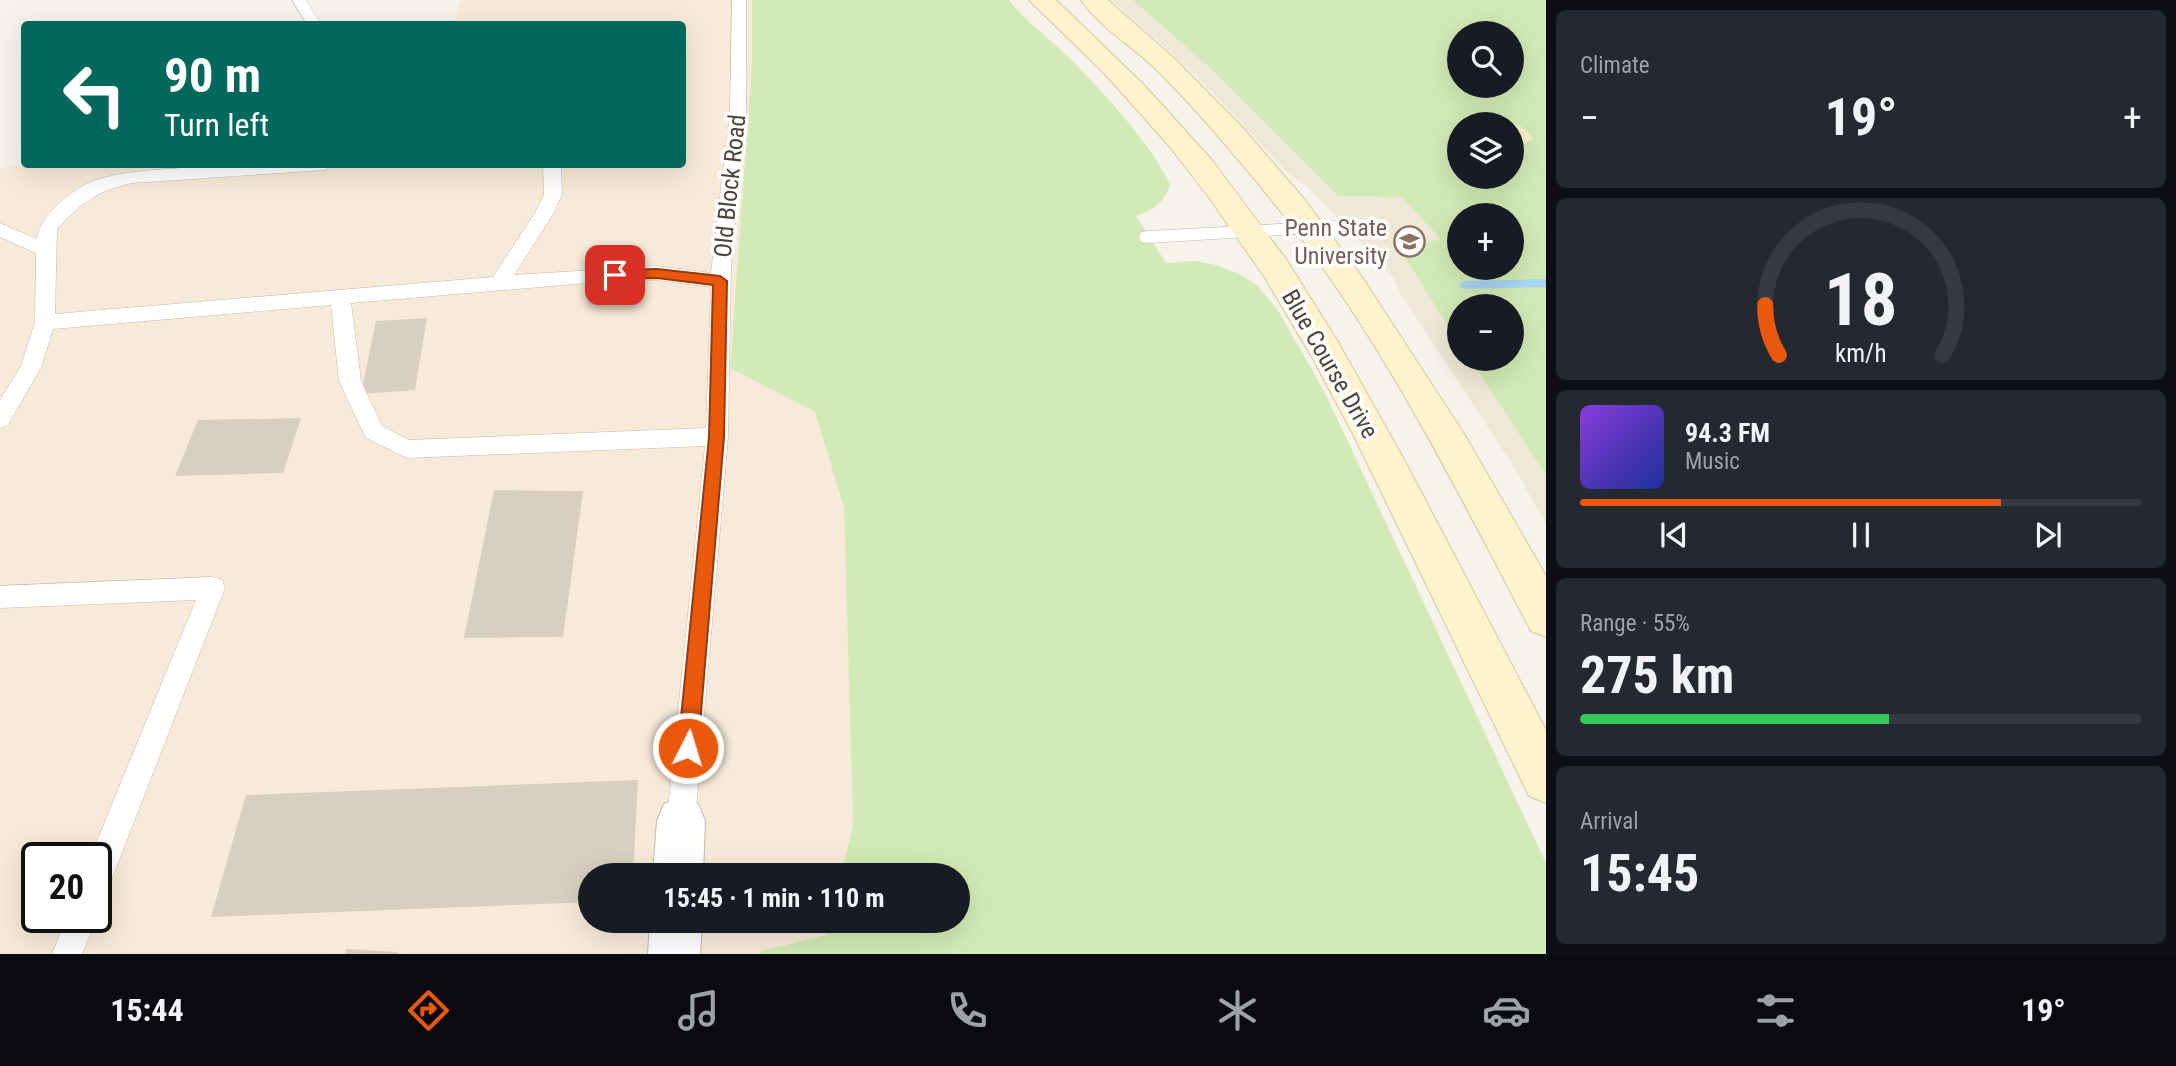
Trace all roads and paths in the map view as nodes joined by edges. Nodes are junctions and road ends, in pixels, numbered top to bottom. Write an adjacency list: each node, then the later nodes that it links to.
1 (299, 0): 5 (lane)
2 (739, 0): 14 (lane, Old Block Road)
3 (1041, 0): 11 (main road, Blue Course Drive)
4 (1093, 0): 9 (main road)
5 (312, 21)
6 (266, 168): 13 (lane)
7 (552, 168): 15 (lane)
8 (1356, 226): 9 (lane)
9 (1310, 227): 11 (lane); 21 (main road)
10 (0, 229): 13 (lane)
11 (1249, 231): 12 (lane); 22 (main road, Blue Course Drive)
12 (1148, 237)
13 (45, 250): 17 (lane)
14 (720, 281): 15 (lane); 19 (lane, Old Block Road)
15 (499, 283): 16 (lane)
16 (340, 296): 17 (lane); 19 (lane)
17 (45, 322): 18 (lane)
18 (0, 419)
19 (717, 437): 23 (lane, Old Block Road)
20 (0, 597): 24 (lane)
21 (1546, 617)
22 (1546, 779)
23 (681, 821): 25 (street, Old Block Road)
24 (111, 842)
25 (679, 863)
26 (76, 933): 28 (lane)
27 (675, 933): 29 (street)
28 (67, 954)
29 (674, 954)

